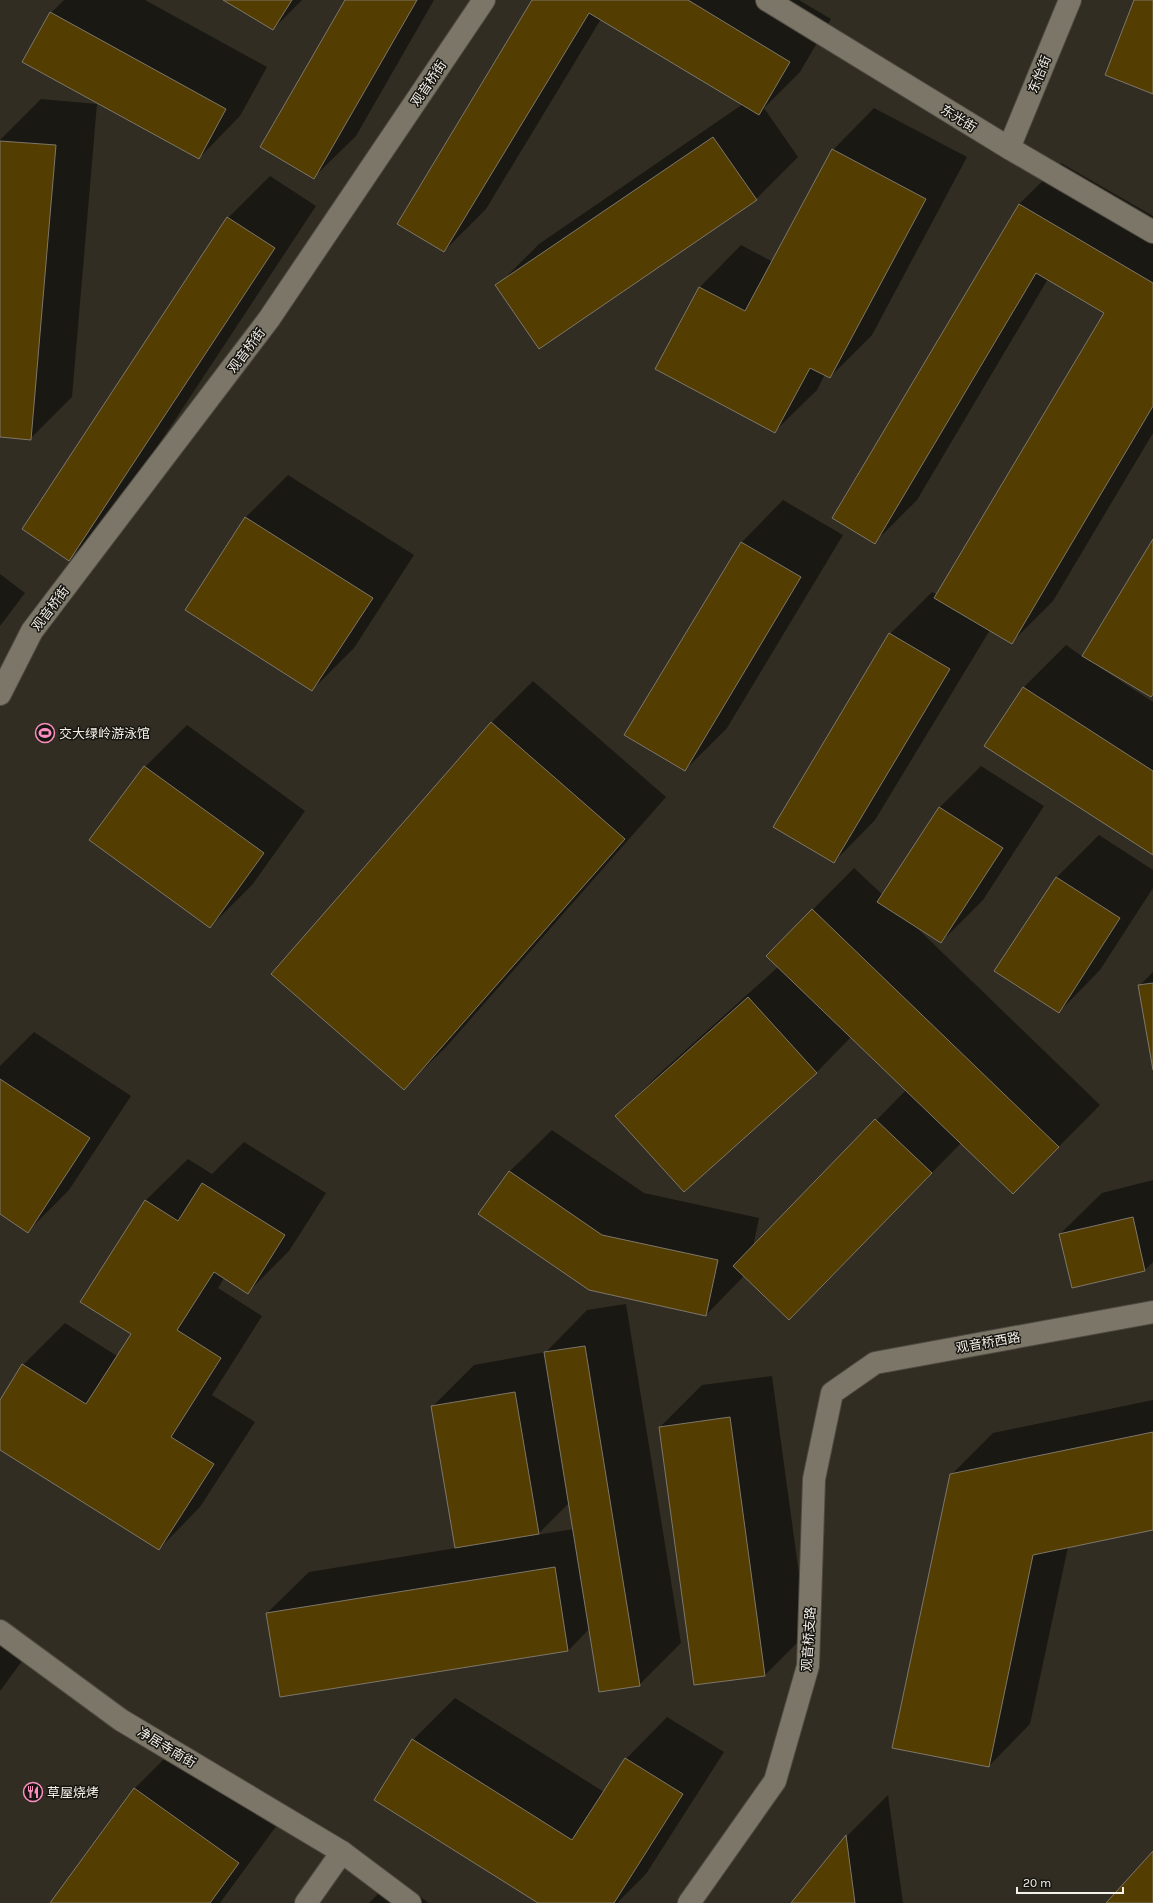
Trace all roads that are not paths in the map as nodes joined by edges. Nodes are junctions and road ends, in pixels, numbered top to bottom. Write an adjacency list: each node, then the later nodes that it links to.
1 (484, 0): 6 (street, 观音桥街)
2 (768, 0): 4 (street, 东光街)
3 (1070, 0): 4 (street, 东怡街)
4 (1009, 148): 5 (street, 东光街)
5 (1153, 232)
6 (0, 694)
7 (1153, 1312): 8 (street, 观音桥西路)
8 (832, 1393): 13 (street, 观音桥支路)
9 (0, 1631): 10 (street, 净居寺南街)
10 (342, 1852): 11 (street); 12 (street, 净居寺南街)
11 (306, 1903)
12 (410, 1903)
13 (689, 1903)

